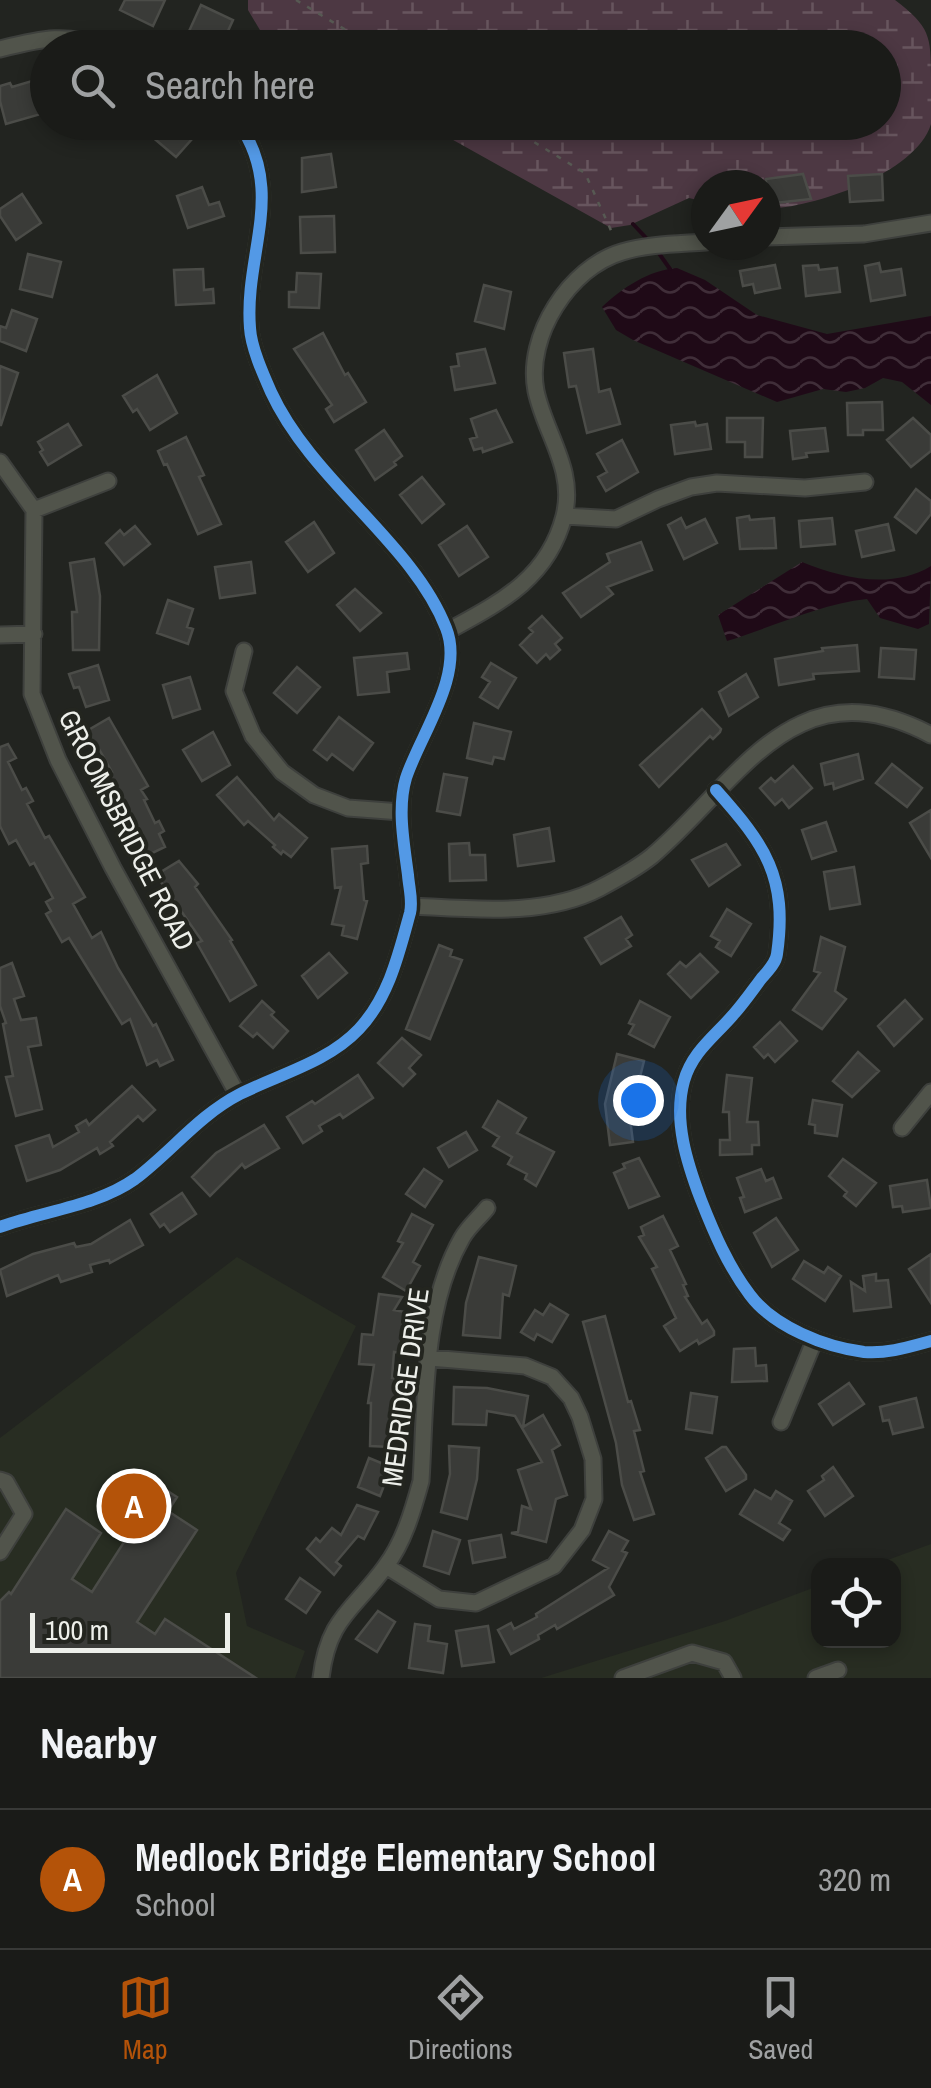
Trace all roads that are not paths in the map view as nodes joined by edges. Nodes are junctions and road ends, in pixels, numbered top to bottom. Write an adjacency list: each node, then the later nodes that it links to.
1 (30, 42): 2 (street)
2 (0, 48)
3 (246, 140): 12 (street)
4 (931, 223): 5 (street)
5 (781, 237)
6 (691, 244): 11 (street)
7 (0, 462): 10 (street)
8 (108, 481): 10 (street)
9 (865, 482): 11 (street)
10 (34, 510): 13 (street, GROOMSBRIDGE ROAD)
11 (564, 516): 12 (street)
12 (448, 632): 18 (street)
13 (34, 634): 14 (street); 21 (street, GROOMSBRIDGE ROAD)
14 (0, 635)
15 (244, 651): 18 (street)
16 (931, 735): 17 (street)
17 (716, 790): 19 (street); 25 (street)
18 (402, 812): 19 (street)
19 (412, 906): 21 (street)
20 (931, 1092): 22 (street)
21 (238, 1095): 24 (street)
22 (902, 1128)
23 (487, 1208): 27 (street, MEDRIDGE DRIVE)
24 (1, 1225)
25 (815, 1339): 26 (street); 28 (street)
26 (931, 1341)
27 (430, 1358): 31 (street, MEDRIDGE DRIVE); 31 (street)
28 (781, 1422)
29 (0, 1480): 30 (street)
30 (0, 1552)
31 (386, 1566): 33 (street, MEDRIDGE DRIVE)
32 (838, 1670): 36 (street)
33 (321, 1678)
34 (623, 1678): 35 (street)
35 (733, 1678)
36 (816, 1678)

